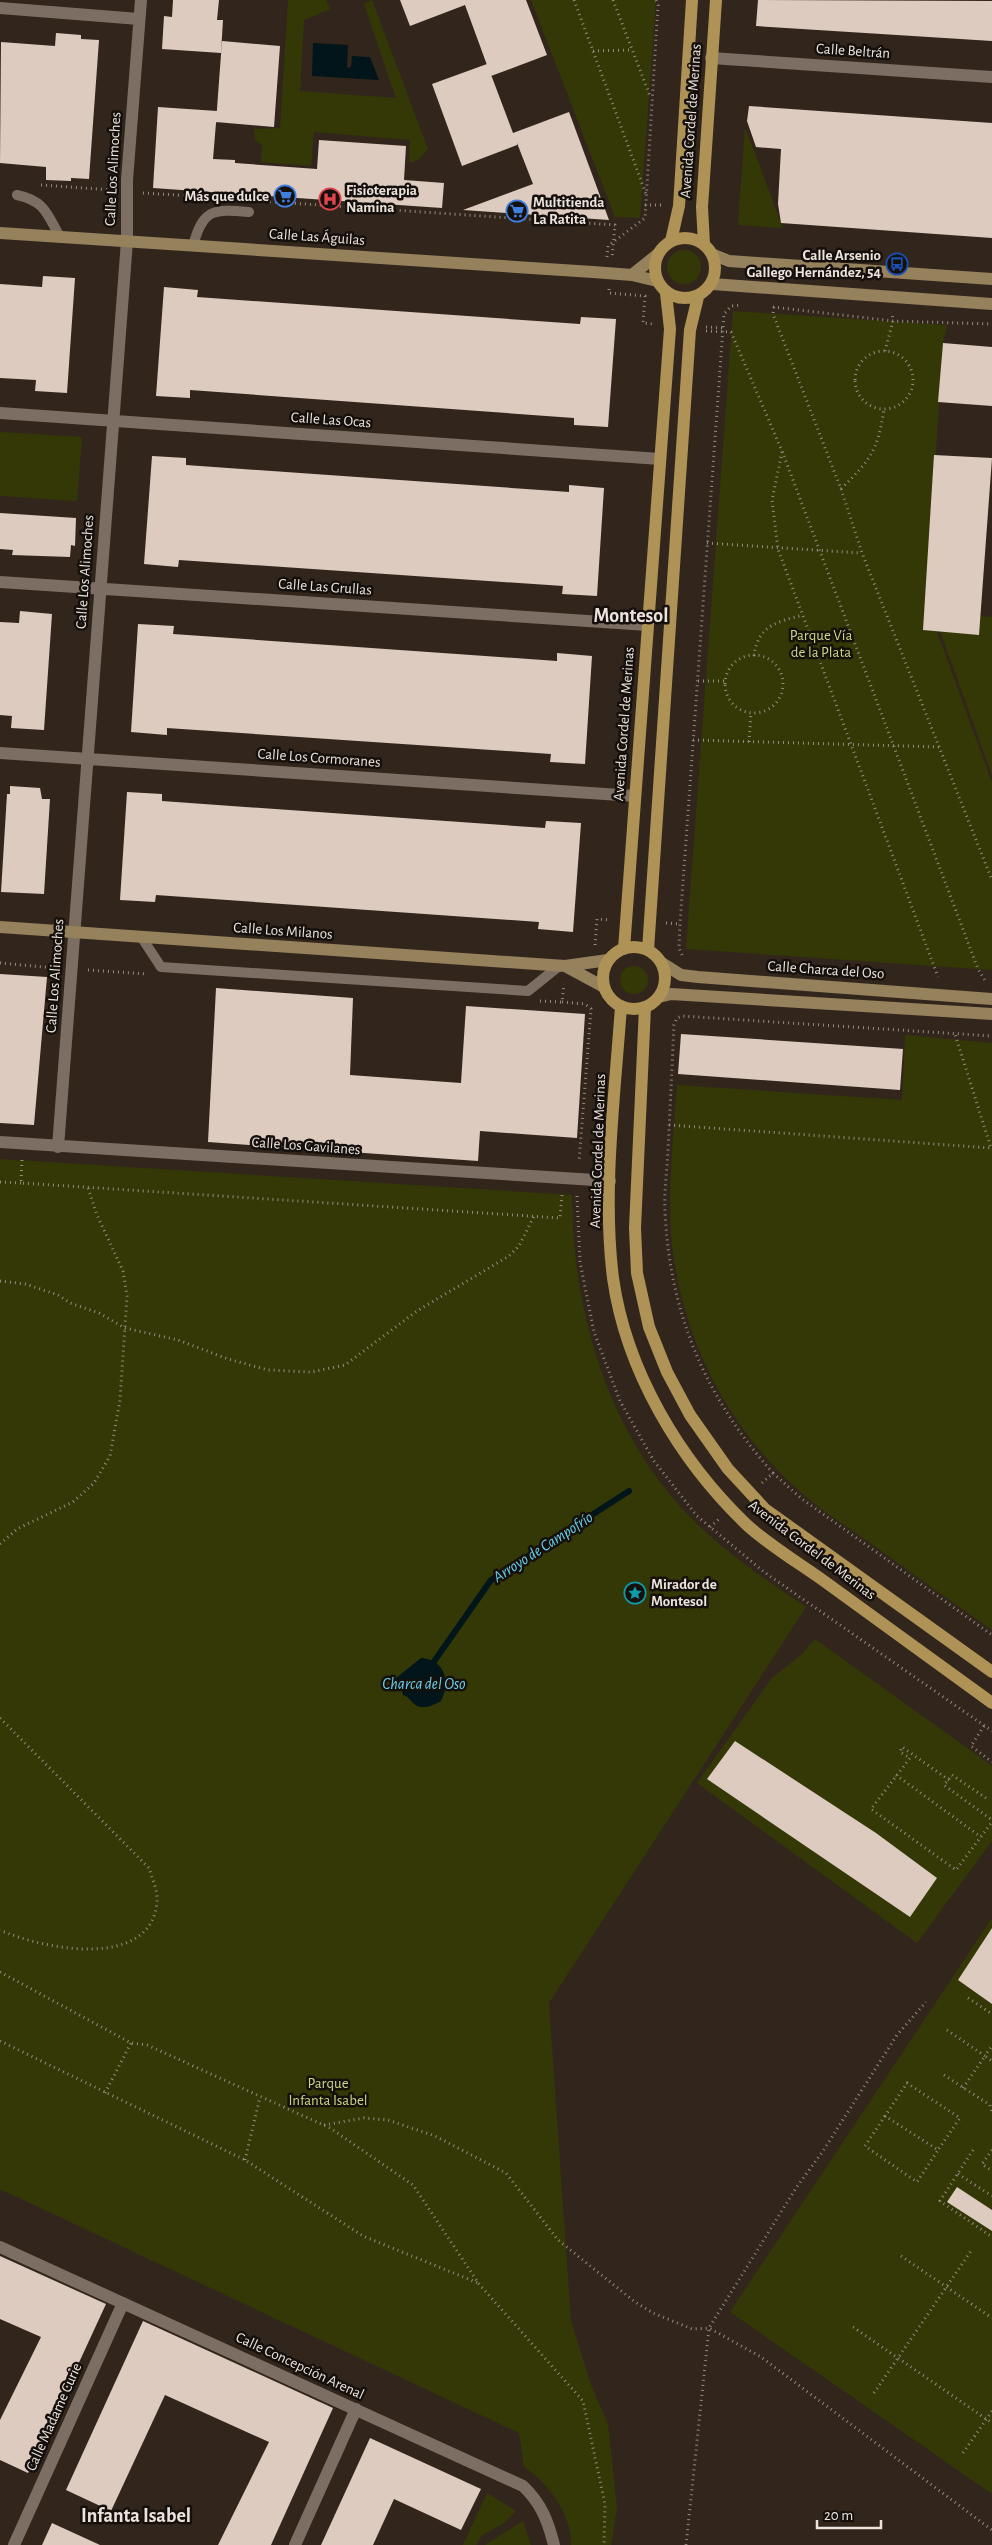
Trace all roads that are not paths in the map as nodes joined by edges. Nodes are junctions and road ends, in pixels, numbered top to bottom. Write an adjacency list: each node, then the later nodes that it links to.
1 (141, 0): 5 (street, Calle Los Alimoches)
2 (692, 0): 13 (main road, Avenida Cordel de Merinas)
3 (716, 0): 6 (main road, Avenida Cordel de Merinas)
4 (0, 8): 5 (street)
5 (139, 19): 12 (street, Calle Los Alimoches)
6 (711, 58): 7 (street, Calle Beltrán); 14 (main road, Avenida Cordel de Merinas)
7 (992, 77)
8 (17, 195): 11 (lane)
9 (249, 212): 15 (lane)
10 (0, 233): 11 (street, Calle Las Águilas)
11 (60, 237): 12 (street, Calle Las Águilas)
12 (127, 241): 15 (street, Calle Las Águilas); 26 (street, Calle Los Alimoches)
13 (671, 241): 14 (main road); 16 (main road)
14 (704, 244): 17 (main road)
15 (192, 246): 18 (street, Calle Las Águilas)
16 (658, 254): 18 (street); 20 (main road)
17 (714, 255): 19 (street); 21 (main road)
18 (632, 275): 20 (street, Calle Las Águilas)
19 (992, 278)
20 (657, 281): 22 (main road)
21 (712, 284): 23 (main road); 24 (street)
22 (666, 292): 23 (main road); 27 (main road, Avenida Cordel de Merinas)
23 (698, 297): 38 (main road)
24 (992, 304)
25 (0, 413): 26 (street, Calle Las Ocas)
26 (112, 421): 27 (street, Calle Las Ocas); 29 (street, Calle Los Alimoches)
27 (660, 460): 30 (main road, Avenida Cordel de Merinas)
28 (0, 582): 29 (street, Calle Las Grullas)
29 (100, 589): 30 (street, Calle Las Grullas); 32 (street, Calle Los Alimoches)
30 (648, 625): 33 (main road, Avenida Cordel de Merinas)
31 (0, 753): 32 (street, Calle Los Cormoranes)
32 (87, 758): 33 (street, Calle Los Cormoranes); 35 (street, Calle Los Alimoches)
33 (635, 796): 37 (main road, Avenida Cordel de Merinas)
34 (2, 930): 35 (street, Calle Los Milanos)
35 (74, 933): 36 (street, Calle Los Milanos); 49 (street, Calle Los Alimoches)
36 (142, 938): 41 (street, Calle Los Milanos); 41 (lane)
37 (624, 948): 38 (main road); 39 (main road)
38 (648, 950): 40 (main road)
39 (608, 960): 41 (street, Calle Los Milanos); 42 (main road)
40 (662, 963): 43 (street, Calle Charca del Oso); 44 (main road)
41 (562, 966): 42 (street, Calle Los Milanos)
42 (604, 987): 45 (main road)
43 (990, 993)
44 (659, 997): 46 (main road); 47 (street)
45 (621, 1006): 46 (main road); 50 (main road, Avenida Cordel de Merinas)
46 (645, 1007): 51 (main road, Avenida Cordel de Merinas)
47 (992, 1014)
48 (0, 1142): 49 (street, Calle Los Gavilanes)
49 (58, 1147): 50 (street, Calle Los Gavilanes)
50 (610, 1181): 52 (main road, Avenida Cordel de Merinas)
51 (992, 1672)
52 (992, 1703)
53 (0, 2247): 54 (street, Calle Concepción Arenal)
54 (123, 2303): 55 (street, Calle Concepción Arenal); 56 (street, Calle Madame Curie)
55 (356, 2409): 57 (street); 58 (street, Calle Concepción Arenal)
56 (14, 2545)
57 (295, 2545)
58 (554, 2545)

